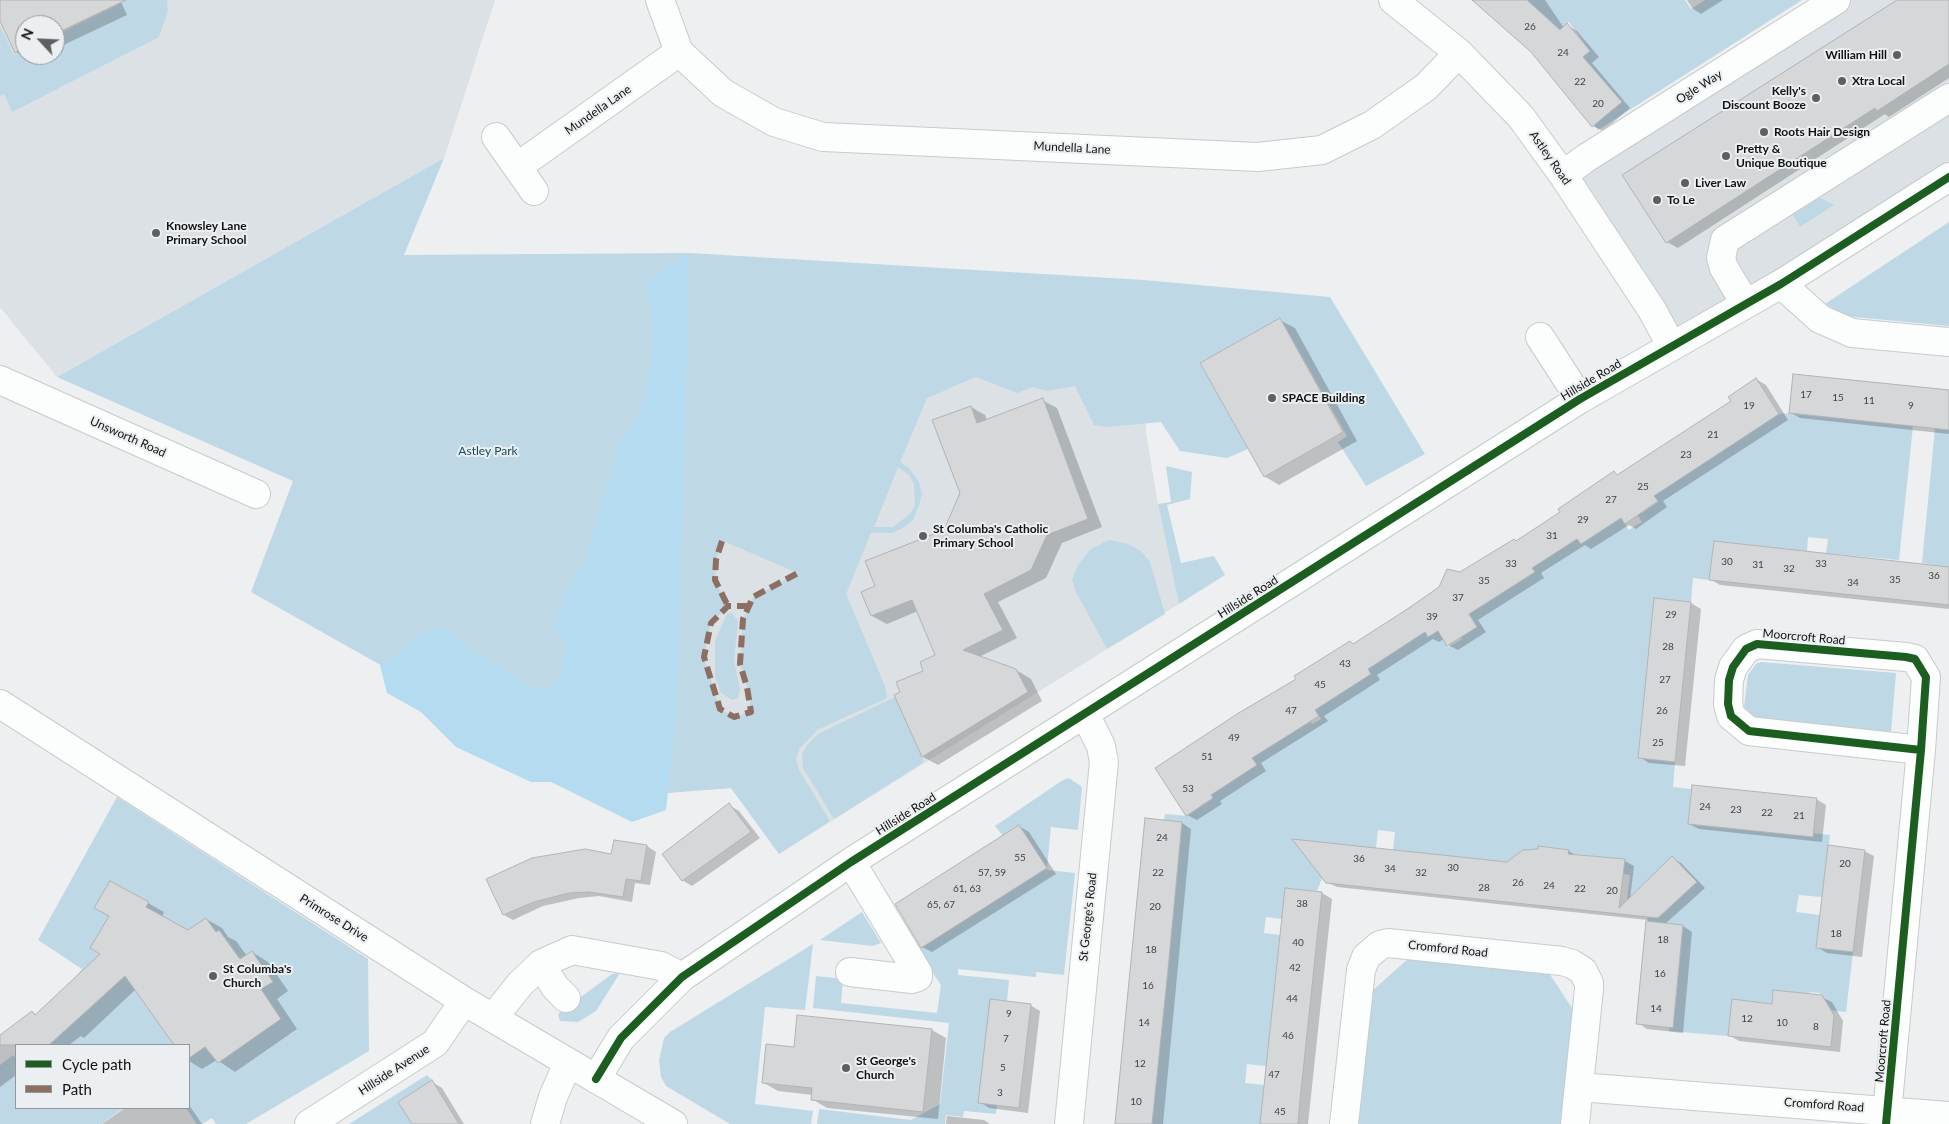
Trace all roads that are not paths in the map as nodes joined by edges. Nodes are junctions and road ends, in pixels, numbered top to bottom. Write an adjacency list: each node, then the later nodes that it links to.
1 (660, 0): 4 (street, Mundella Lane)
2 (1393, 0): 5 (street, Astley Road)
3 (1836, 0): 9 (street, Ogle Way)
4 (679, 52): 5 (street, Mundella Lane); 8 (street, Mundella Lane)
5 (1459, 53): 9 (street, Astley Road)
6 (1949, 98): 13 (street)
7 (496, 137): 8 (street)
8 (517, 167): 11 (street)
9 (1563, 175): 16 (street, Astley Road)
10 (1949, 177): 12 (street, Hillside Road)
11 (534, 190)
12 (1781, 284): 13 (street, Hillside Road); 15 (street)
13 (1744, 303): 16 (street, Hillside Road)
14 (1540, 337): 18 (street)
15 (1949, 342)
16 (1671, 345): 18 (street, Hillside Road)
17 (0, 380): 19 (street, Unsworth Road)
18 (1580, 399): 21 (street, Hillside Road)
19 (256, 494)
20 (0, 704): 28 (street, Primrose Drive)
21 (1085, 714): 23 (street, Hillside Road); 38 (street, St George's Road)
22 (1921, 750): 22 (street, Moorcroft Road); 34 (street, Moorcroft Road)
23 (851, 862): 25 (street); 26 (street, Hillside Road)
24 (541, 964): 26 (street); 27 (street); 29 (street)
25 (850, 972)
26 (682, 977): 31 (street, Hillside Road)
27 (566, 998)
28 (464, 1001): 29 (street, Primrose Drive); 35 (street, Hillside Avenue)
29 (493, 1018): 30 (street, Primrose Drive)
30 (568, 1063): 31 (street, Primrose Drive); 36 (street)
31 (596, 1079): 37 (street, Primrose Drive)
32 (1579, 1087): 34 (street, Cromford Road); 39 (street, Cromford Road); 40 (street, Cromford Road)
33 (1949, 1116): 34 (street, Cromford Road)
34 (1887, 1117)
35 (310, 1124)
36 (545, 1124)
37 (673, 1124)
38 (1069, 1124)
39 (1344, 1124)
40 (1575, 1124)

